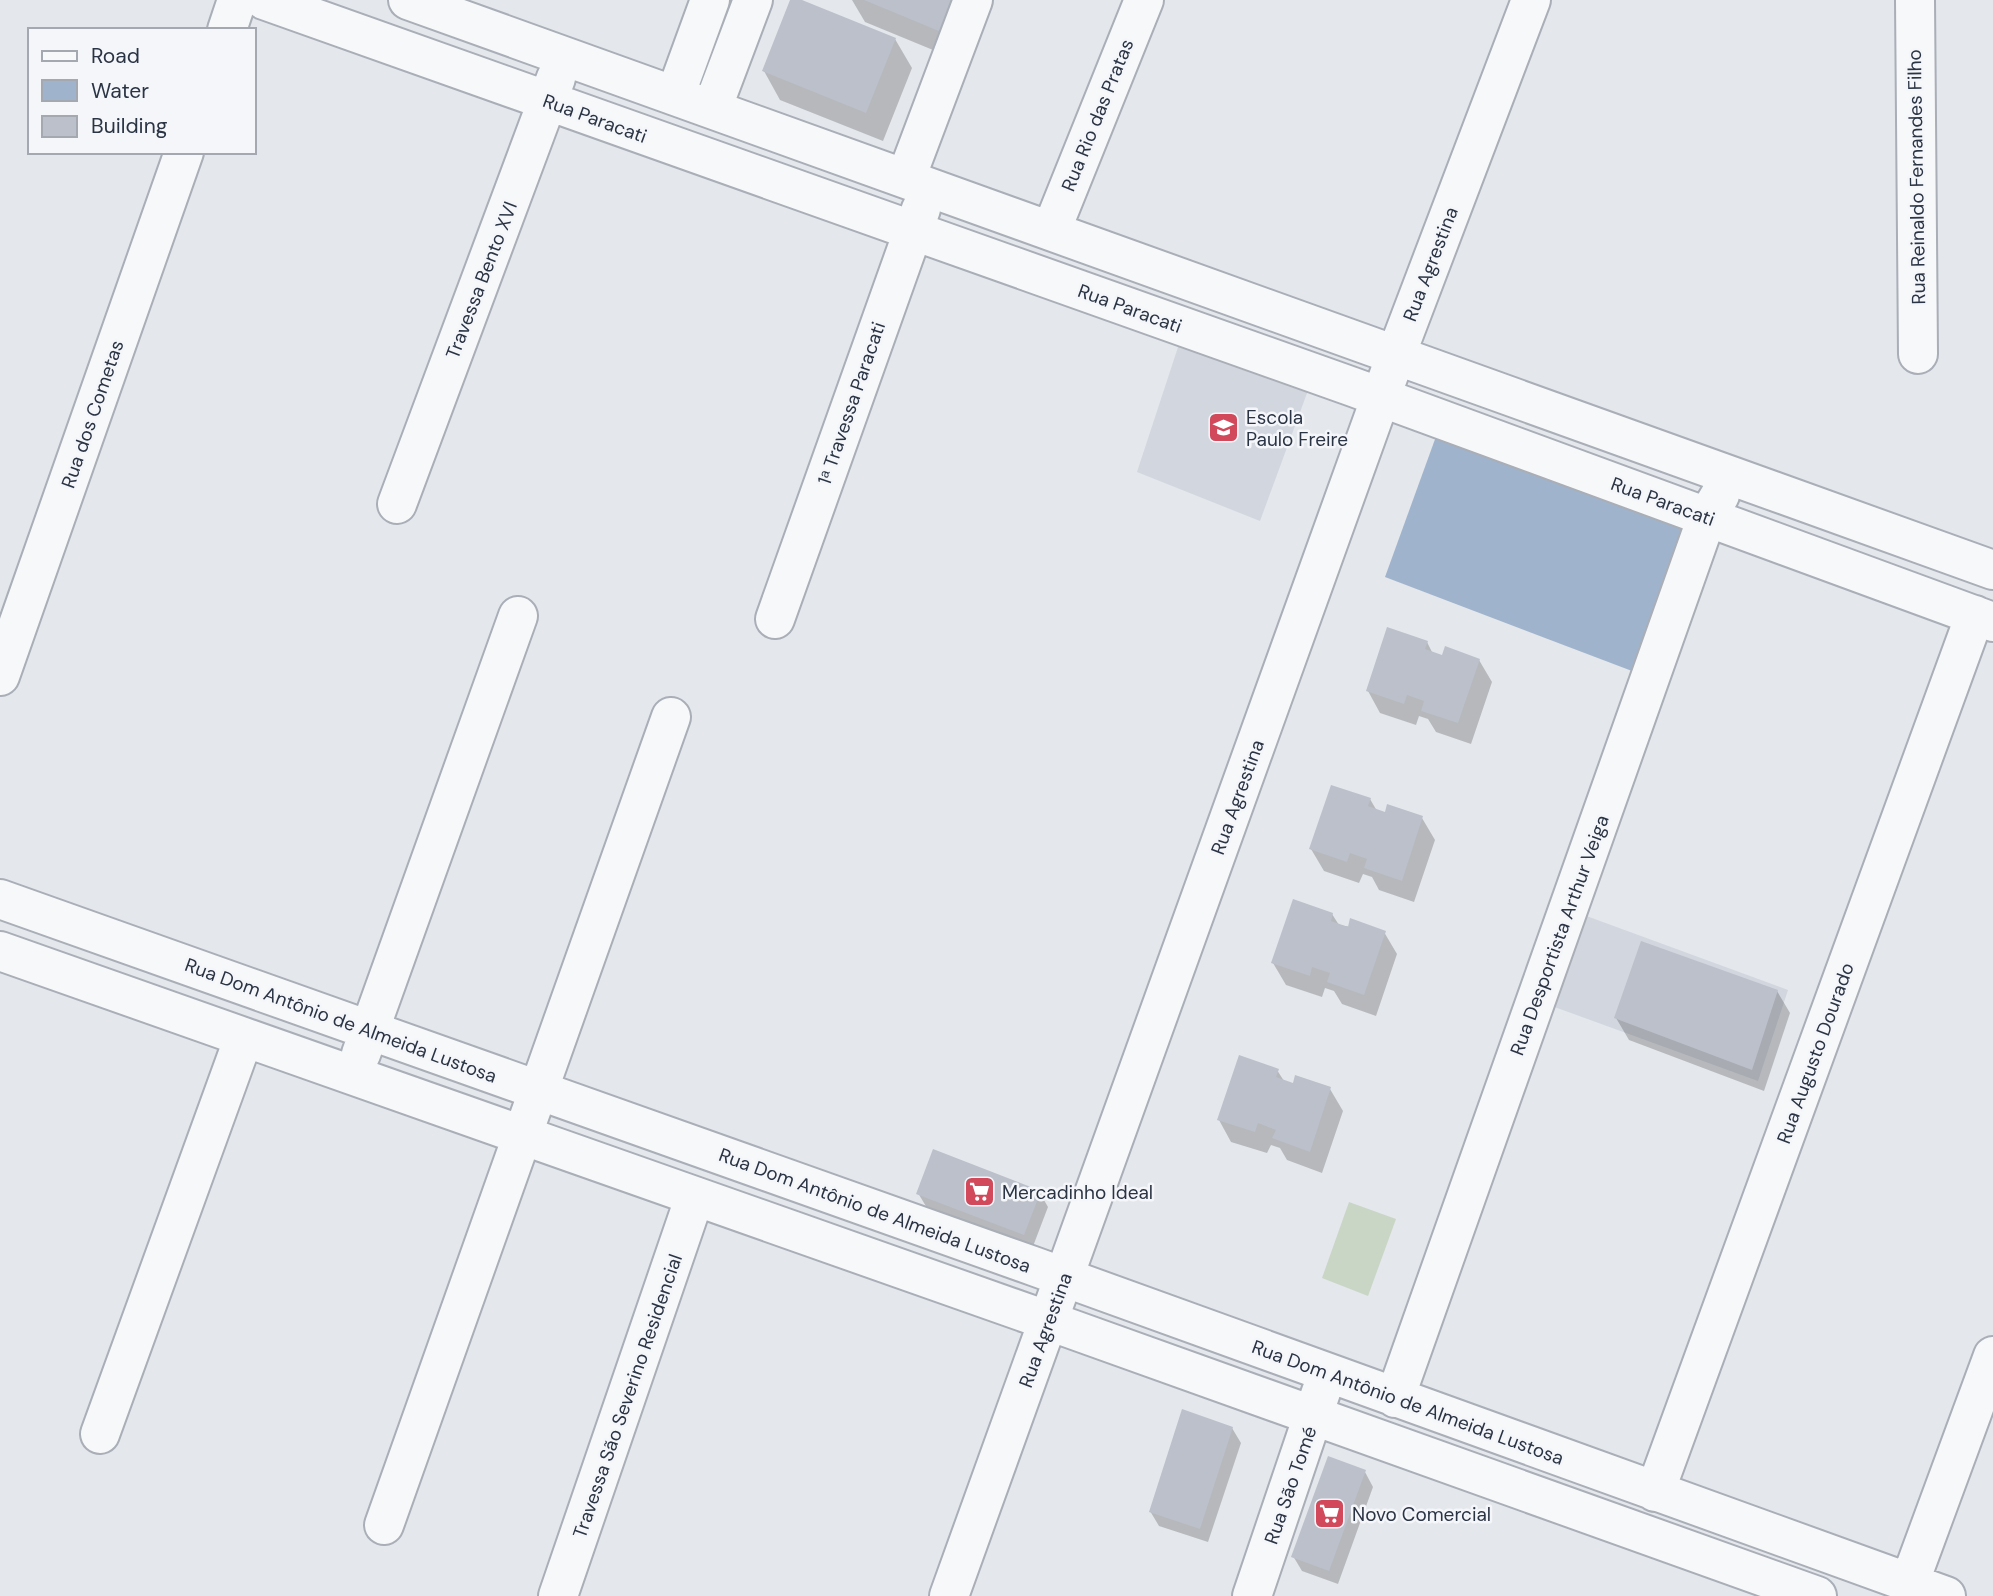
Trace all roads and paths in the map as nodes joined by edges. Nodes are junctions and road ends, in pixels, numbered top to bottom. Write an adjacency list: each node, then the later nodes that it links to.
1 (237, 0): 11 (street)
2 (264, 0): 14 (street, Rua Paracati)
3 (408, 0): 10 (street)
4 (710, 0): 13 (street)
5 (753, 0): 15 (street)
6 (973, 0): 17 (street, 1ᵃ Travessa Paracati)
7 (1143, 0): 19 (street, Rua Rio das Pratas)
8 (1531, 0): 21 (street, Rua Agrestina)
9 (1915, 0): 20 (street, Rua Reinaldo Fernandes Filho)
10 (480, 12): 12 (street)
11 (227, 28)
12 (564, 56): 13 (street); 14 (street, Travessa Bento XVI)
13 (675, 96): 15 (street)
14 (548, 101): 18 (street, Rua Paracati); 24 (street, Travessa Bento XVI)
15 (712, 109): 17 (street)
16 (183, 154): 30 (street, Rua dos Cometas)
17 (918, 183): 18 (street, 1ᵃ Travessa Paracati); 19 (street)
18 (912, 230): 22 (street, Rua Paracati); 29 (street, 1ᵃ Travessa Paracati)
19 (1051, 231): 21 (street)
20 (1918, 354)
21 (1395, 355): 22 (street, Rua Agrestina); 23 (street)
22 (1380, 397): 25 (street, Rua Paracati); 40 (street, Rua Agrestina)
23 (1732, 476): 25 (street, Rua Desportista Arthur Veiga); 26 (street)
24 (397, 504)
25 (1707, 517): 28 (street, Rua Paracati); 44 (street, Rua Desportista Arthur Veiga)
26 (1993, 569)
27 (519, 616): 34 (street)
28 (1984, 618): 47 (street, Rua Augusto Dourado)
29 (775, 619)
30 (0, 676)
31 (671, 717): 37 (street)
32 (0, 899): 34 (street, Rua Dom Antônio de Almeida Lustosa)
33 (0, 951): 35 (street)
34 (370, 1031): 36 (street); 37 (street, Rua Dom Antônio de Almeida Lustosa)
35 (244, 1037): 36 (street); 46 (street)
36 (353, 1076): 38 (street)
37 (538, 1090): 38 (street); 40 (street, Rua Dom Antônio de Almeida Lustosa)
38 (523, 1136): 39 (street); 48 (street)
39 (695, 1196): 41 (street); 50 (street, Travessa São Severino Residencial)
40 (1065, 1278): 41 (street, Rua Agrestina); 43 (street, Rua Dom Antônio de Almeida Lustosa)
41 (1049, 1321): 45 (street); 51 (street, Rua Agrestina)
42 (1993, 1356): 49 (street)
43 (1327, 1374): 44 (street, Rua Dom Antônio de Almeida Lustosa); 45 (street, Rua São Tomé)
44 (1395, 1398): 47 (street, Rua Dom Antônio de Almeida Lustosa)
45 (1312, 1417): 52 (street, Rua São Tomé); 53 (street)
46 (100, 1434)
47 (1655, 1492): 49 (street, Rua Dom Antônio de Almeida Lustosa)
48 (384, 1525)
49 (1909, 1584): 54 (street, Rua Dom Antônio de Almeida Lustosa)
50 (558, 1596)
51 (949, 1596)
52 (1252, 1596)
53 (1817, 1596)
54 (1946, 1596)

